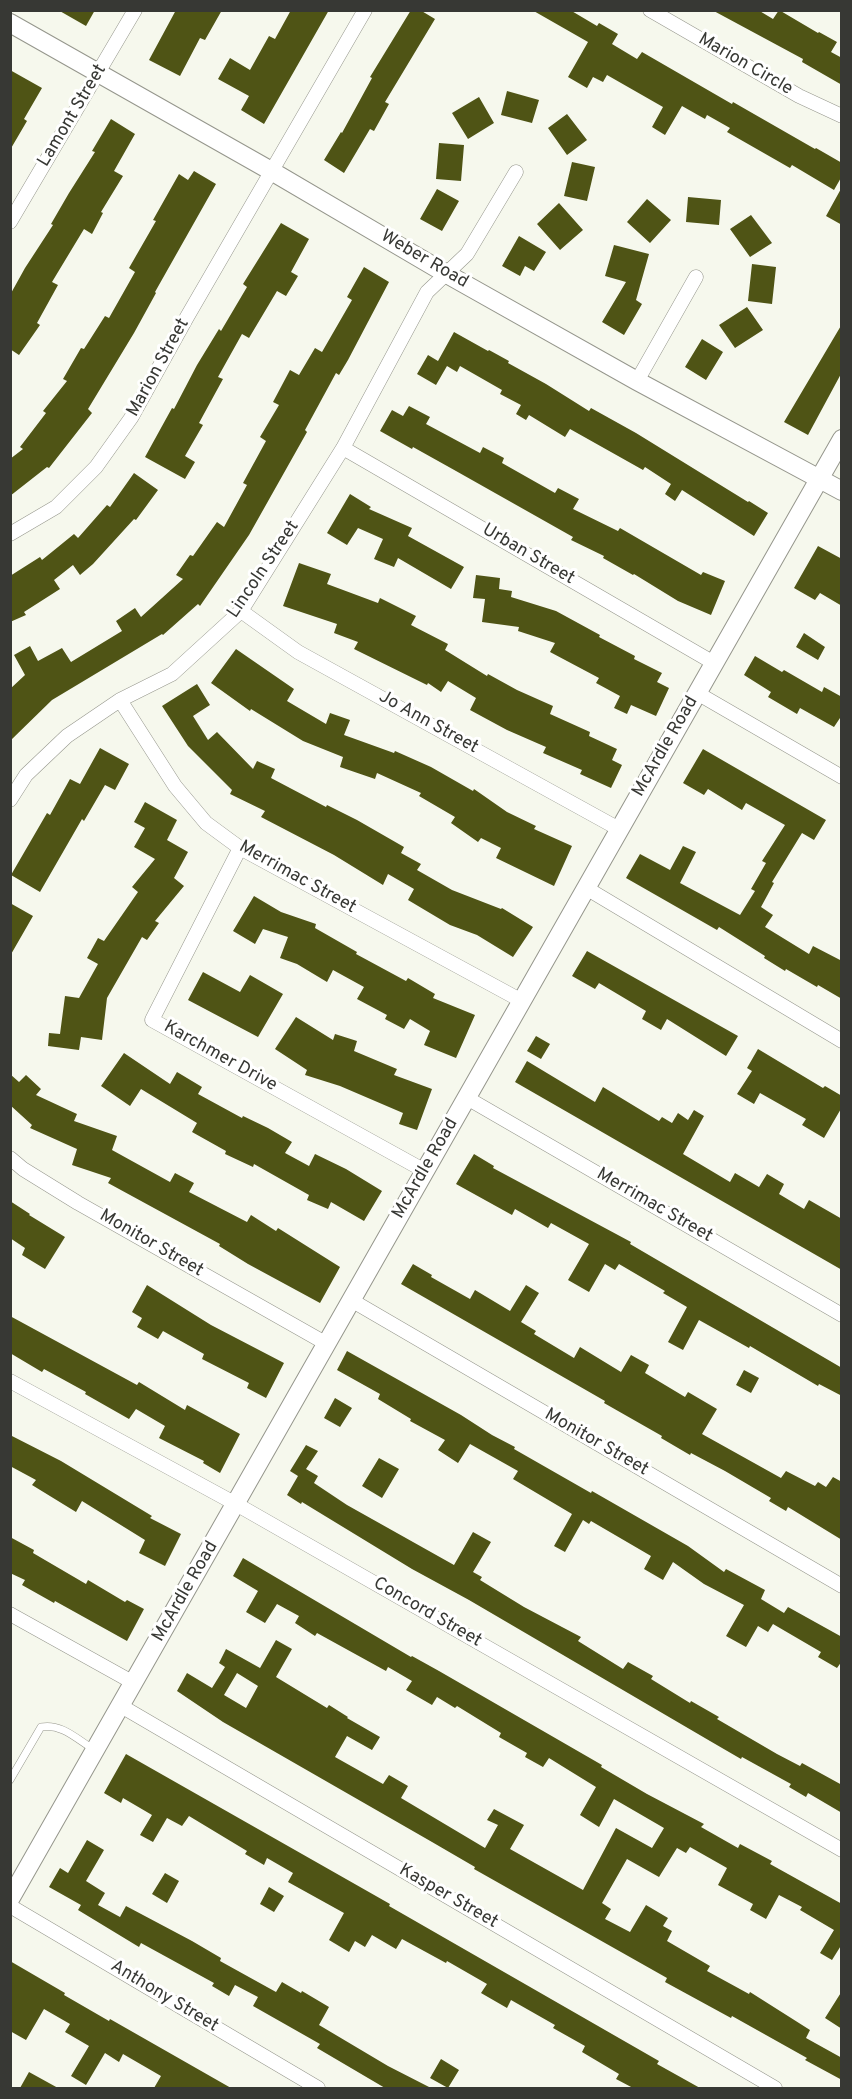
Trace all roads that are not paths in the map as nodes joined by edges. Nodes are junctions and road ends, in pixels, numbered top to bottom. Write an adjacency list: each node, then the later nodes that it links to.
1 (135, 10): 5 (street, Lamont Street)
2 (365, 10): 7 (street)
3 (650, 10): 6 (street, Marion Circle)
4 (10, 23): 5 (main road, Weber Road)
5 (98, 74): 7 (main road, Weber Road); 9 (street, Lamont Street)
6 (842, 116)
7 (273, 172): 10 (main road, Weber Road); 17 (street, Marion Street)
8 (516, 172): 10 (street, Lincoln Street)
9 (10, 222)
10 (445, 273): 12 (main road, Weber Road); 14 (street, Lincoln Street)
11 (696, 277): 12 (street)
12 (637, 381): 15 (main road, Weber Road)
13 (842, 439): 15 (main road, McArdle Road)
14 (343, 448): 18 (street, Lincoln Street); 19 (street, Urban Street)
15 (819, 478): 16 (main road, Weber Road); 19 (main road, McArdle Road)
16 (842, 491)
17 (10, 534)
18 (241, 611): 21 (street, Lincoln Street); 24 (street, Jo Ann Street)
19 (714, 663): 20 (main road, McArdle Road)
20 (697, 693): 22 (street); 24 (main road, McArdle Road)
21 (120, 700): 23 (street, Lincoln Street); 25 (street, Merrimac Street)
22 (842, 777)
23 (10, 800)
24 (620, 829): 26 (main road, McArdle Road)
25 (240, 848): 27 (street, Merrimac Street); 31 (street, Karchmer Drive)
26 (586, 888): 27 (main road, McArdle Road); 28 (street)
27 (522, 1001): 29 (main road, McArdle Road)
28 (842, 1041)
29 (467, 1098): 31 (main road, McArdle Road); 33 (street, Merrimac Street)
30 (10, 1158): 34 (street, Monitor Street)
31 (425, 1171): 32 (main road, McArdle Road)
32 (351, 1300): 34 (main road, McArdle Road); 37 (street, Monitor Street)
33 (842, 1315)
34 (327, 1344): 36 (main road, McArdle Road)
35 (10, 1381): 36 (street, Concord Street)
36 (236, 1504): 39 (main road, McArdle Road); 43 (street, Concord Street)
37 (842, 1586)
38 (10, 1614): 39 (street)
39 (134, 1683): 40 (main road, McArdle Road)
40 (121, 1706): 41 (main road, McArdle Road); 48 (street, Kasper Street)
41 (95, 1751): 42 (lane); 44 (main road, McArdle Road)
42 (10, 1780)
43 (842, 1850)
44 (15, 1880): 45 (main road, McArdle Road)
45 (10, 1899)
46 (10, 1906): 47 (street, Anthony Street)
47 (318, 2088)
48 (775, 2088)

